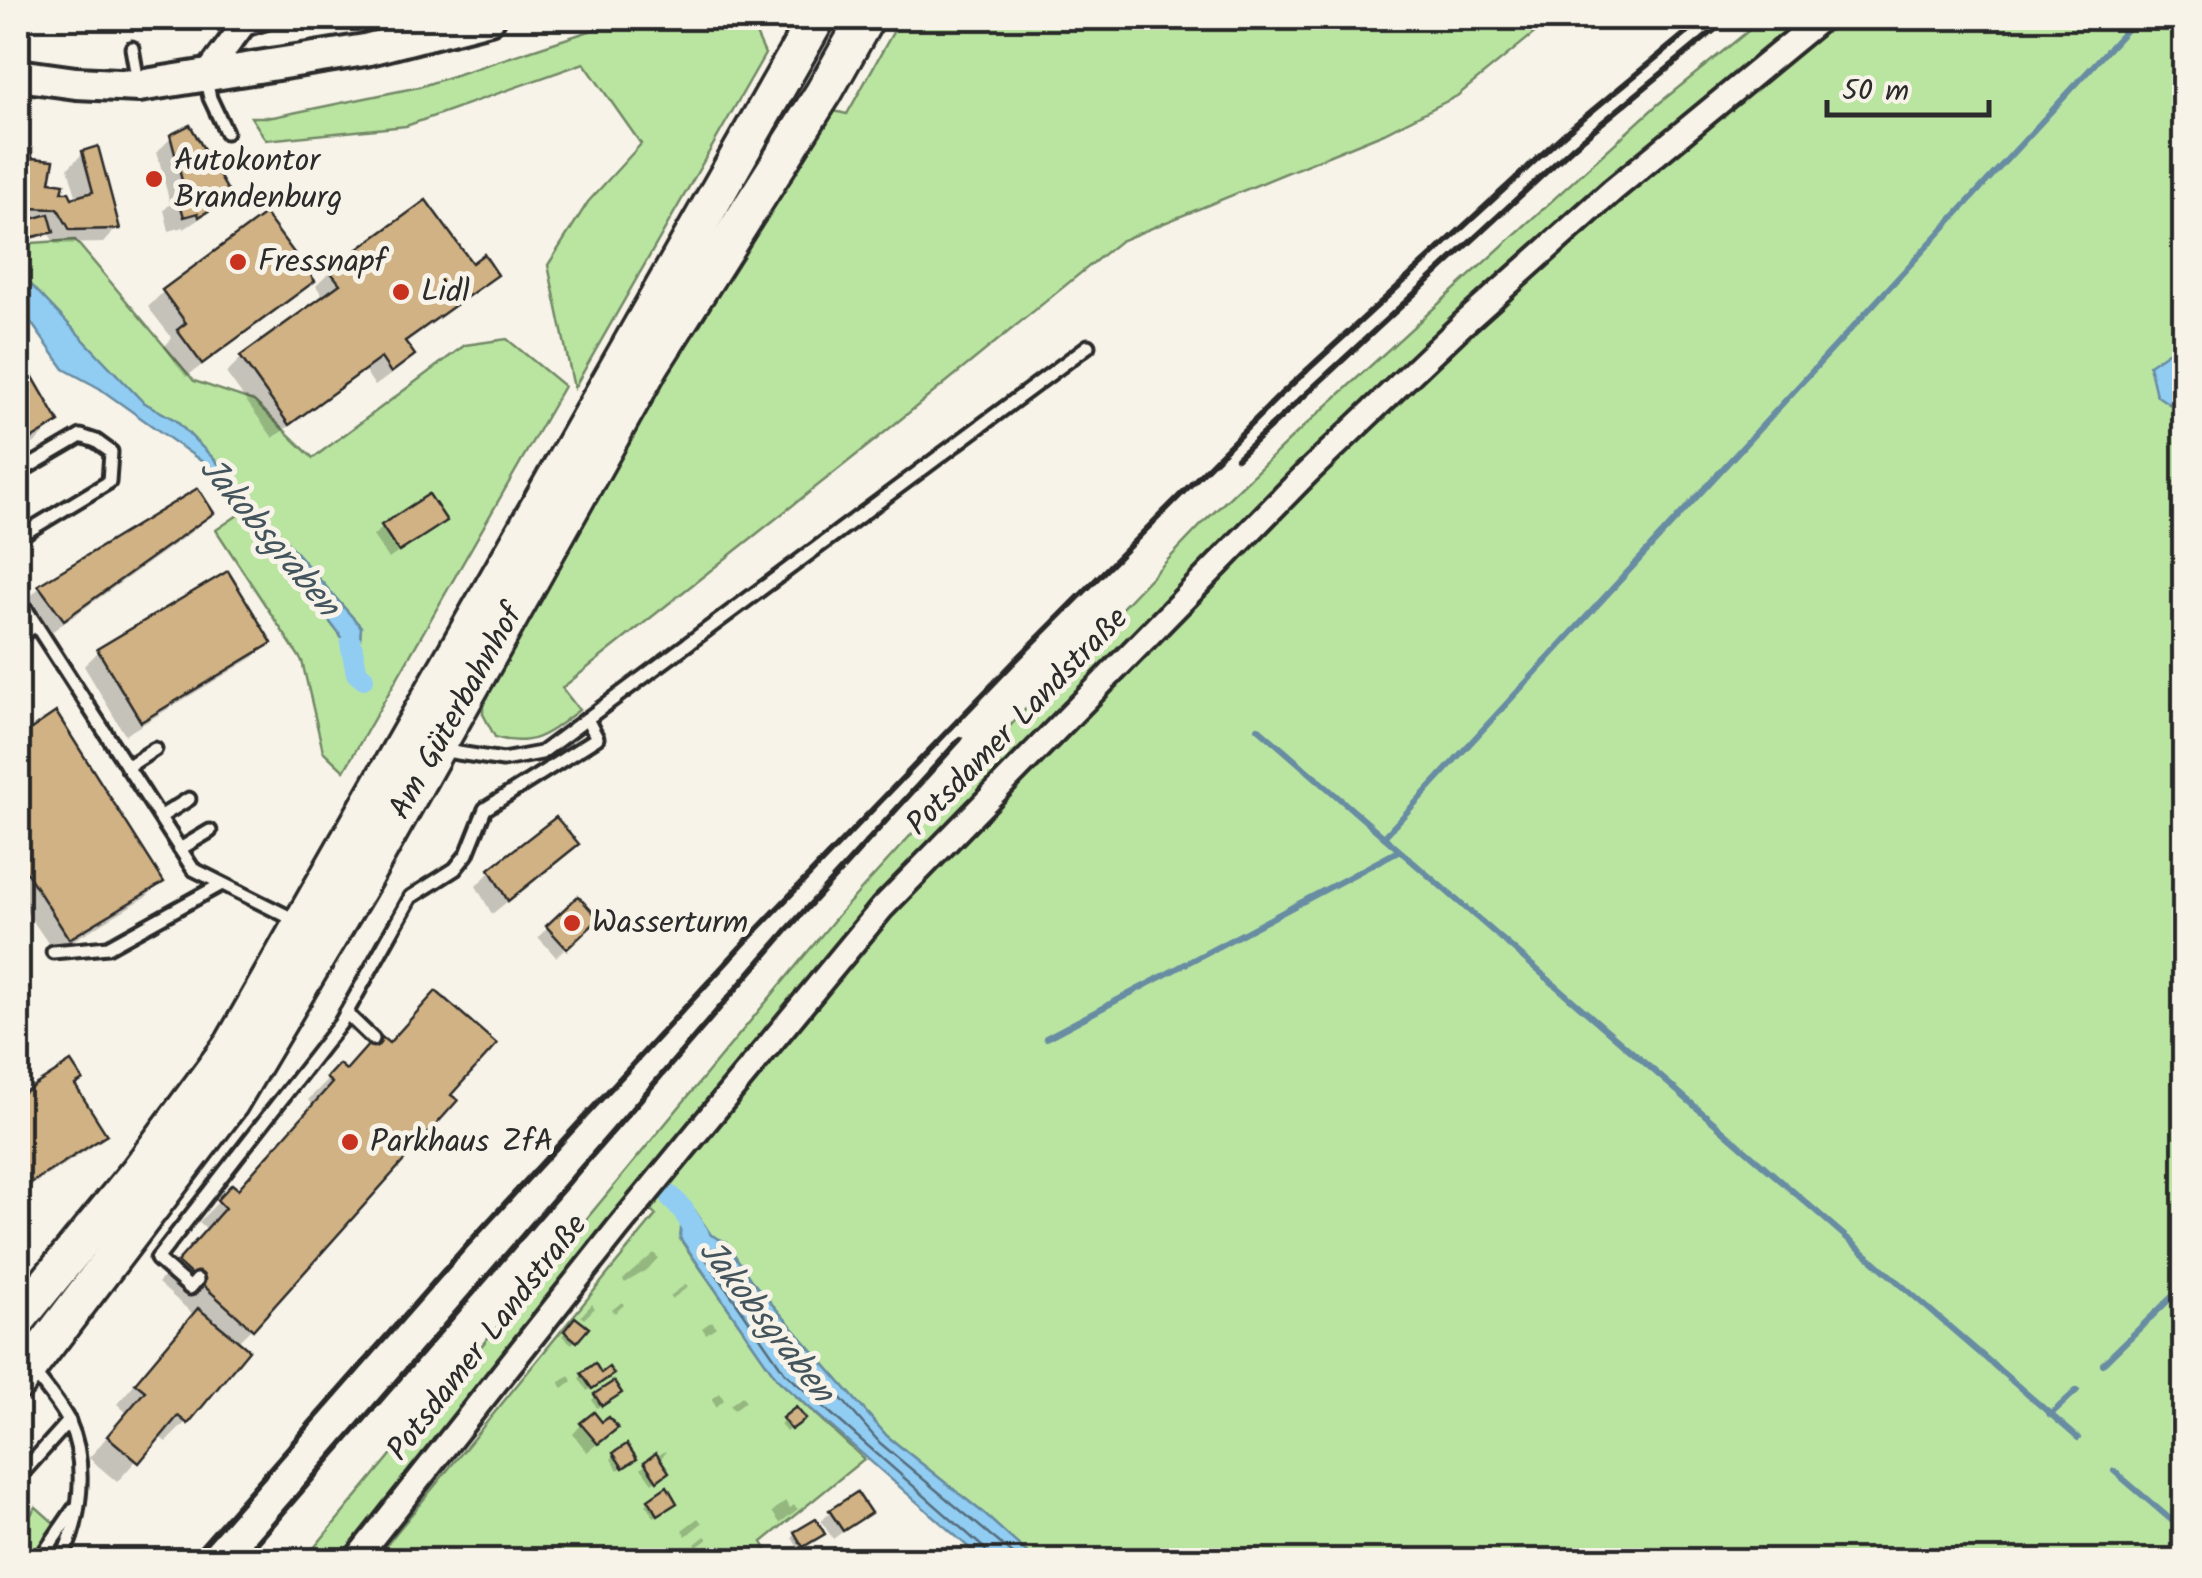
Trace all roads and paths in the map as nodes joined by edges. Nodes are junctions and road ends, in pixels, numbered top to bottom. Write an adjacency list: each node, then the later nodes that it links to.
1 (263, 18): 8 (street)
2 (488, 18): 8 (street)
3 (816, 18): 5 (main road); 18 (main road, Am Güterbahnhof)
4 (1822, 18): 40 (street, Potsdamer Landstraße)
5 (860, 28): 18 (main road, Am Güterbahnhof)
6 (132, 48): 9 (lane)
7 (18, 75): 9 (street)
8 (205, 76): 9 (street); 10 (lane)
9 (139, 86)
10 (226, 132)
11 (1088, 346): 17 (lane)
12 (18, 473): 13 (lane)
13 (18, 537)
14 (18, 597): 15 (lane)
15 (36, 625): 16 (lane); 20 (lane)
16 (18, 637)
17 (587, 720): 18 (lane); 28 (lane)
18 (422, 742): 26 (main road, Am Güterbahnhof); 34 (main road, Am Güterbahnhof)
19 (155, 749): 20 (lane)
20 (128, 767): 22 (lane)
21 (190, 798): 22 (lane)
22 (160, 817): 24 (lane)
23 (210, 831): 24 (lane)
24 (180, 849): 25 (lane)
25 (220, 884): 26 (lane); 27 (lane)
26 (301, 924): 30 (main road, Am Güterbahnhof)
27 (53, 952)
28 (346, 1013): 29 (lane); 32 (lane)
29 (373, 1039)
30 (86, 1236): 31 (main road); 33 (main road, Am Güterbahnhof)
31 (18, 1274)
32 (197, 1280)
33 (18, 1319)
34 (22, 1365): 35 (lane)
35 (68, 1421): 36 (lane); 37 (lane)
36 (18, 1478)
37 (77, 1506): 38 (lane); 39 (lane)
38 (39, 1560)
39 (60, 1560)
40 (355, 1560)

